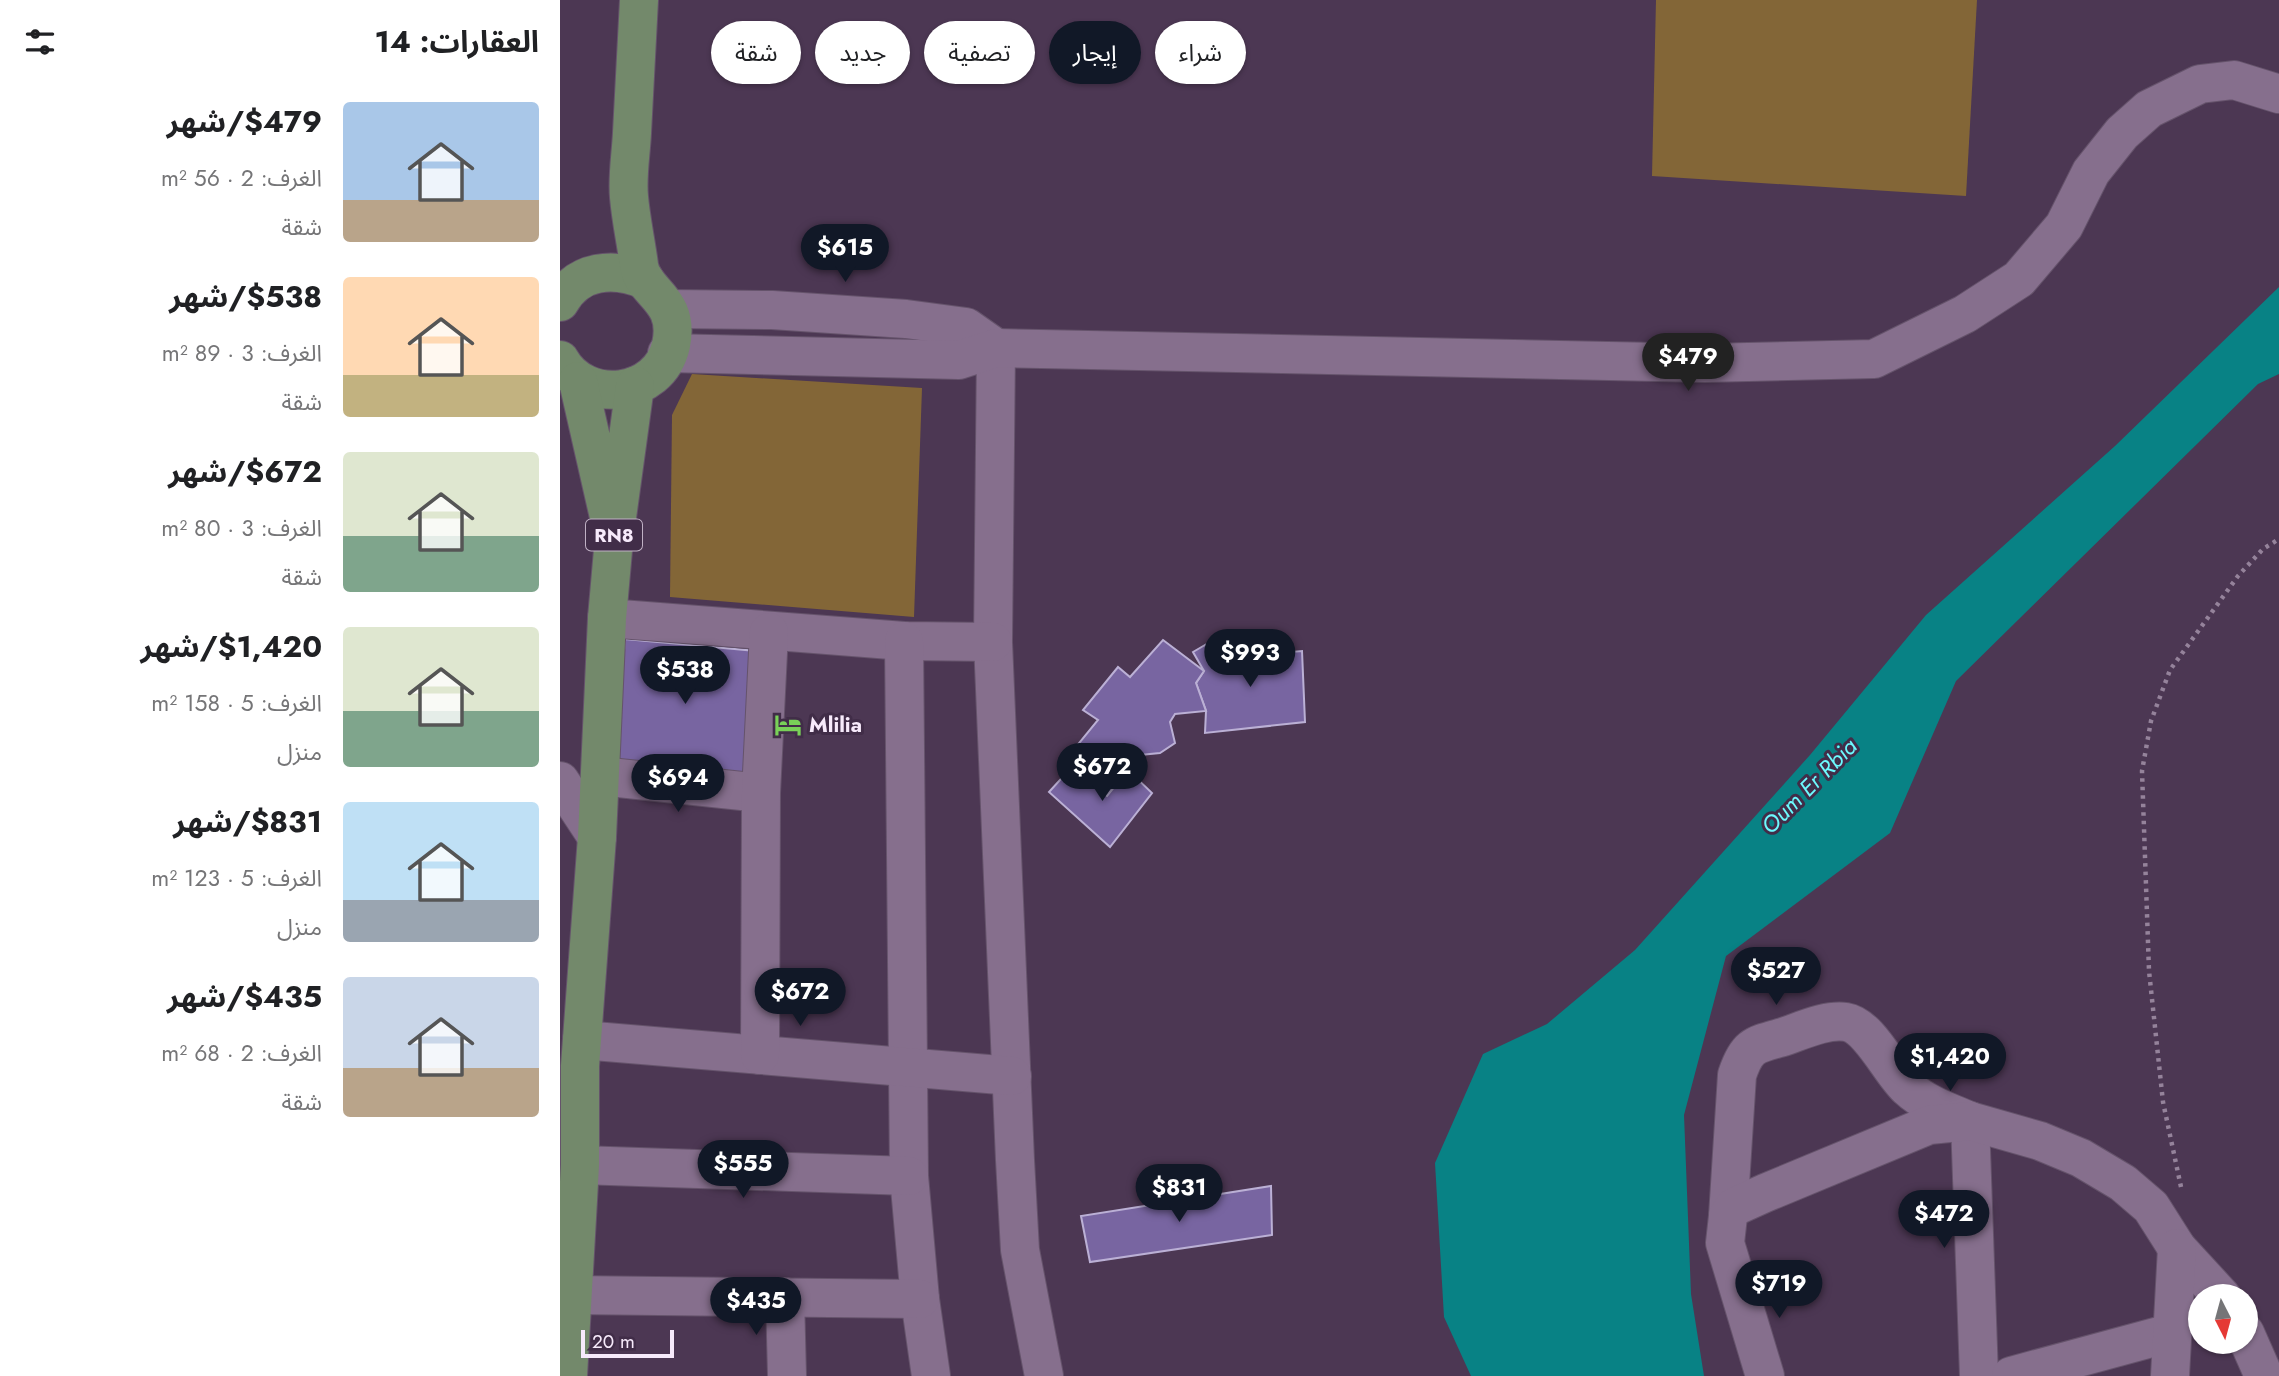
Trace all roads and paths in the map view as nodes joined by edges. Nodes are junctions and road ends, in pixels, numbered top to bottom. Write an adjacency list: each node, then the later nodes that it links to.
1 (639, 0): 3 (main road)
2 (2279, 94): 7 (street)
3 (629, 195): 4 (main road); 5 (main road)
4 (591, 275): 5 (main road); 6 (main road)
5 (656, 295): 7 (street); 8 (main road)
6 (560, 302)
7 (996, 348): 8 (street); 16 (street)
8 (667, 353): 10 (main road)
9 (569, 370): 10 (main road, RN8); 11 (main road, RN8)
10 (635, 386): 11 (main road, RN8)
11 (614, 539): 13 (main road, RN8)
12 (2279, 539): 29 (path)
13 (607, 618): 14 (street); 17 (main road, RN8)
14 (769, 632): 15 (street); 19 (street)
15 (904, 641): 16 (street); 23 (street)
16 (993, 642): 24 (street)
17 (600, 776): 19 (street); 20 (main road, RN8)
18 (560, 781): 20 (street)
19 (761, 793): 21 (street)
20 (597, 837): 22 (main road, RN8)
21 (760, 1055): 22 (street); 23 (street)
22 (574, 1057): 26 (main road, RN8)
23 (908, 1067): 24 (street); 27 (street)
24 (1012, 1076): 39 (street)
25 (1970, 1121): 28 (street); 28 (street); 29 (street); 41 (street)
26 (580, 1165): 27 (street); 31 (main road, RN8)
27 (909, 1176): 33 (street)
28 (1728, 1216): 40 (street)
29 (2177, 1248): 30 (street); 34 (street)
30 (2210, 1284)
31 (572, 1295): 32 (street); 36 (main road, RN8)
32 (785, 1297): 33 (street); 37 (street)
33 (920, 1299): 38 (street)
34 (2170, 1333): 42 (street); 43 (street)
35 (2254, 1354): 44 (street)
36 (568, 1376)
37 (787, 1376)
38 (931, 1376)
39 (1044, 1376)
40 (1765, 1376)
41 (1979, 1376)
42 (2011, 1376)
43 (2169, 1376)
44 (2264, 1376)

